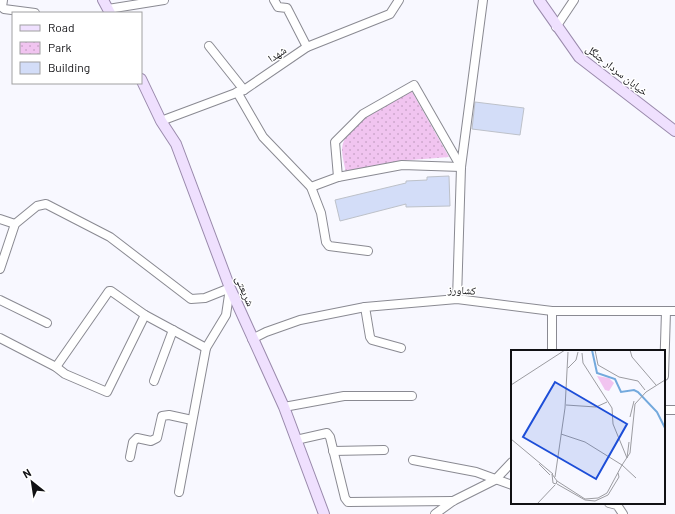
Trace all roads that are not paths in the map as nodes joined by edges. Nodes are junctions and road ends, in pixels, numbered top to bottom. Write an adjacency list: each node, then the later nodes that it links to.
1 (3, 0): 9 (street)
2 (164, 0): 8 (street)
3 (274, 0): 12 (street)
4 (399, 0): 12 (street, شهدا)
5 (483, 0): 17 (street)
6 (539, 0): 10 (main road, خیابان سردار جنگل)
7 (574, 0): 10 (street)
8 (107, 7)
9 (27, 12)
10 (556, 27): 16 (main road, خیابان سردار جنگل)
11 (209, 46): 14 (street)
12 (307, 47): 14 (street, شهدا)
13 (142, 81): 15 (main road, شریعتی)
14 (240, 91): 15 (street, شهدا); 19 (street)
15 (161, 121): 24 (main road, شریعتی)
16 (675, 131)
17 (461, 166): 18 (street); 18 (street); 25 (street)
18 (338, 177): 19 (street)
19 (311, 187): 22 (street)
20 (0, 219): 21 (street)
21 (16, 224): 23 (street); 24 (street)
22 (368, 251)
23 (0, 269)
24 (230, 288): 35 (main road, شریعتی); 36 (street)
25 (457, 299): 27 (street, کشاورز); 28 (street, کشاورز)
26 (0, 300): 32 (street)
27 (365, 307): 35 (street, کشاورز); 37 (street)
28 (552, 311): 29 (street, کشاورز); 38 (street)
29 (666, 311): 30 (street, کشاورز); 39 (street)
30 (675, 311)
31 (145, 315): 33 (street); 40 (street); 40 (street)
32 (47, 322)
33 (173, 330): 36 (street); 41 (street)
34 (0, 338): 40 (street)
35 (252, 339): 43 (main road, شریعتی)
36 (206, 348): 44 (street)
37 (401, 348)
38 (552, 350)
39 (665, 350)
40 (56, 367)
41 (154, 381)
42 (412, 396): 43 (street)
43 (284, 407): 45 (main road, شریعتی)
44 (192, 420): 48 (street); 53 (street)
45 (296, 440): 47 (street); 56 (main road, شریعتی)
46 (384, 450): 47 (street)
47 (333, 451): 54 (street)
48 (130, 457)
49 (413, 460): 51 (street)
50 (511, 463): 51 (street)
51 (495, 480): 52 (street); 54 (street)
52 (511, 485)
53 (179, 492)
54 (452, 501): 57 (street)
55 (613, 504): 58 (street)
56 (324, 514)
57 (435, 514)
58 (623, 514)

